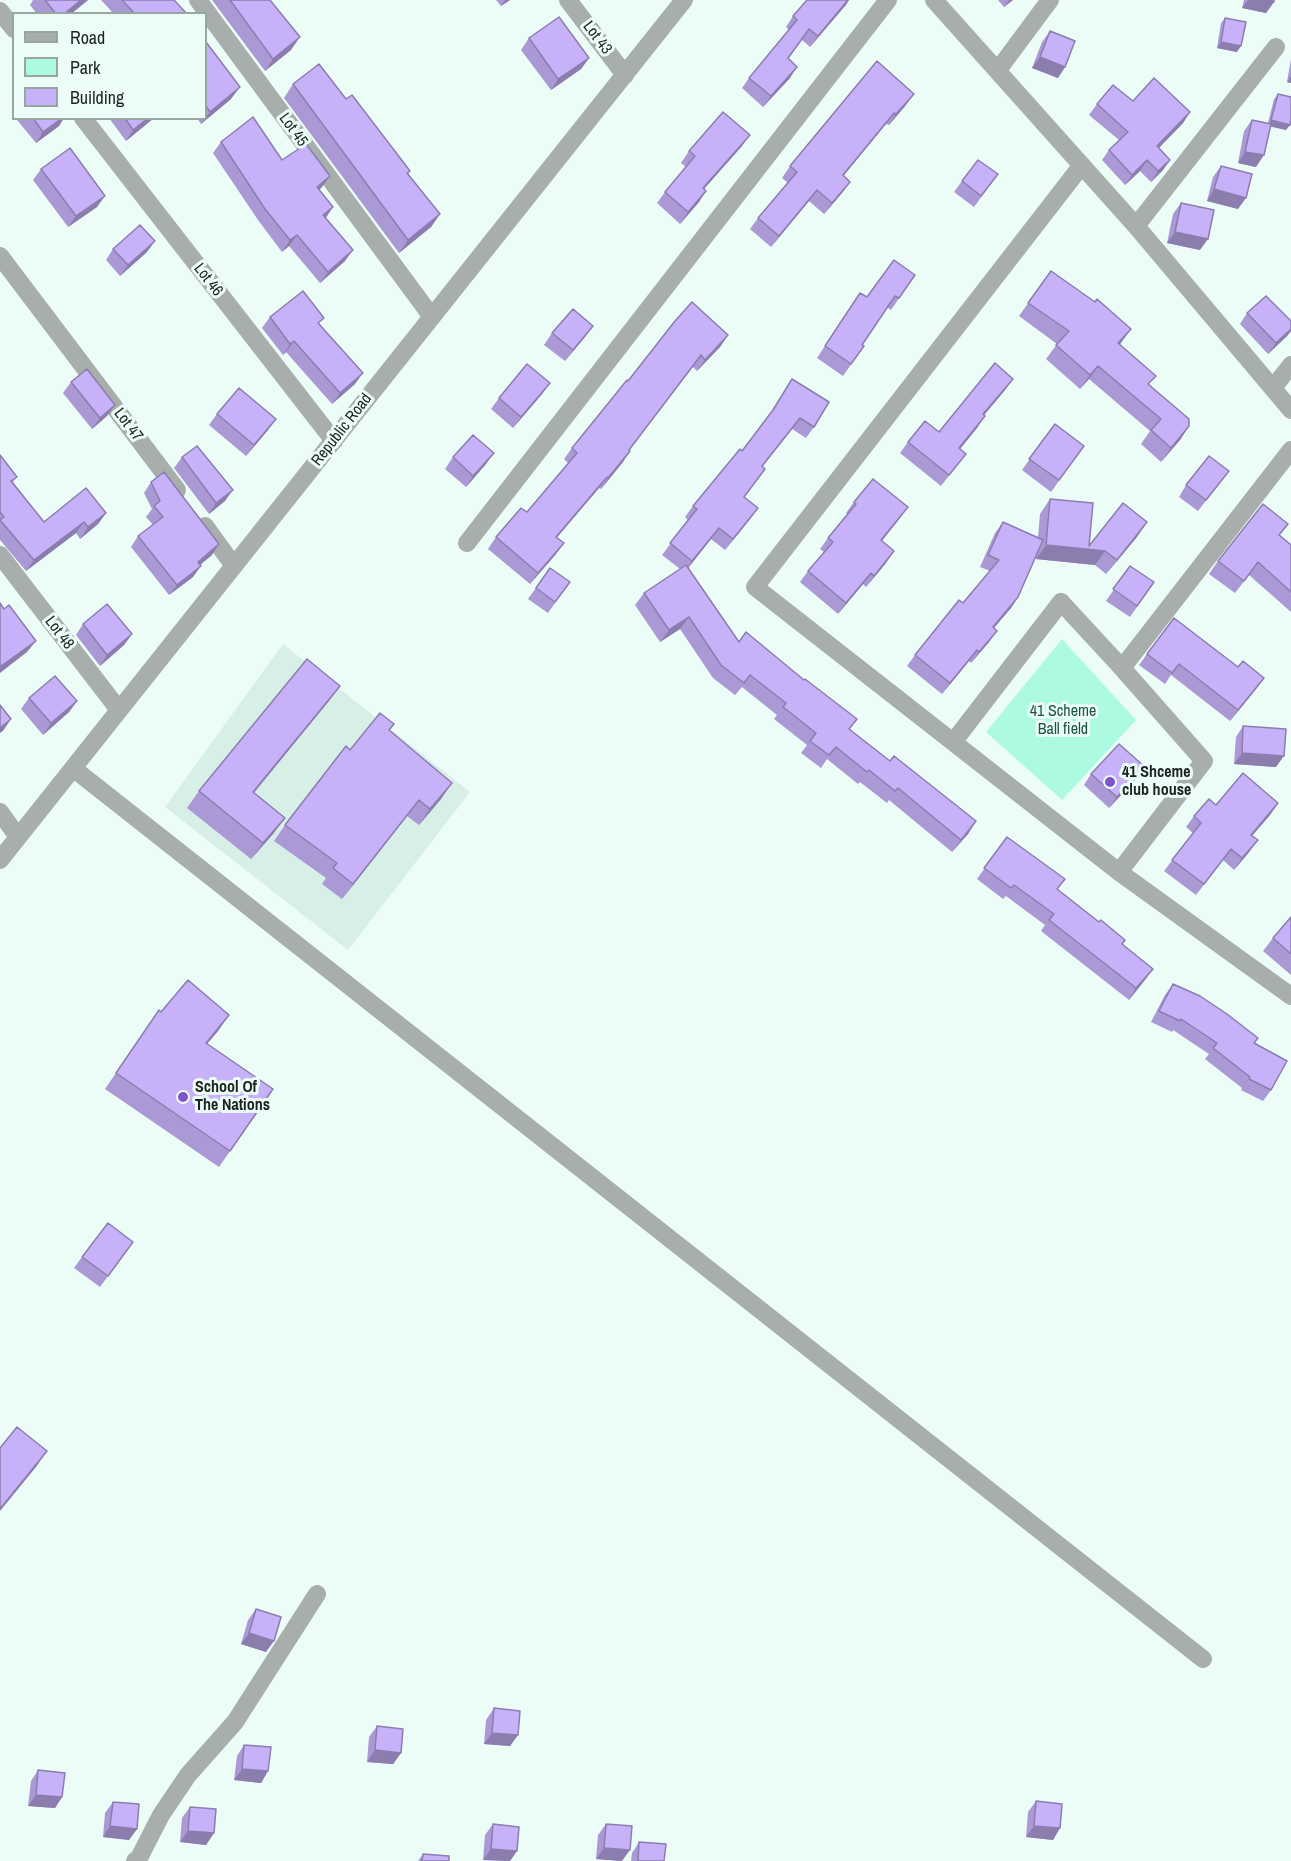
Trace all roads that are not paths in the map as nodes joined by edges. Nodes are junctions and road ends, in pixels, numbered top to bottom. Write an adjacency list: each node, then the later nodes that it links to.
1 (568, 0): 11 (street, Lot 43)
2 (684, 0): 11 (street, Republic Road)
3 (888, 0): 22 (street)
4 (934, 0): 10 (street)
5 (1050, 0): 10 (street)
6 (0, 11): 8 (street)
7 (207, 12): 16 (street, Lot 45)
8 (12, 26)
9 (1276, 47): 14 (street)
10 (998, 70): 13 (street)
11 (625, 75): 16 (street, Republic Road)
12 (85, 120): 20 (street, Lot 46)
13 (1082, 165): 14 (street); 27 (street)
14 (1136, 226): 18 (street)
15 (0, 256): 24 (street, Lot 47)
16 (432, 317): 20 (street, Republic Road)
17 (1291, 365): 18 (street)
18 (1273, 388): 19 (street)
19 (1291, 410)
20 (334, 441): 24 (street, Republic Road)
21 (1291, 450): 25 (street)
22 (467, 543)
23 (0, 555): 26 (street, Lot 48)
24 (234, 566): 26 (street, Republic Road)
25 (1122, 668): 27 (street); 32 (street)
26 (119, 710): 28 (street, Republic Road)
27 (954, 741): 32 (street)
28 (74, 769): 30 (street, Republic Road); 35 (street)
29 (0, 812): 30 (street)
30 (18, 837): 31 (street, Republic Road)
31 (0, 860)
32 (1119, 872): 33 (street)
33 (1291, 996)
34 (316, 1594): 36 (street)
35 (1203, 1659)
36 (135, 1861)

